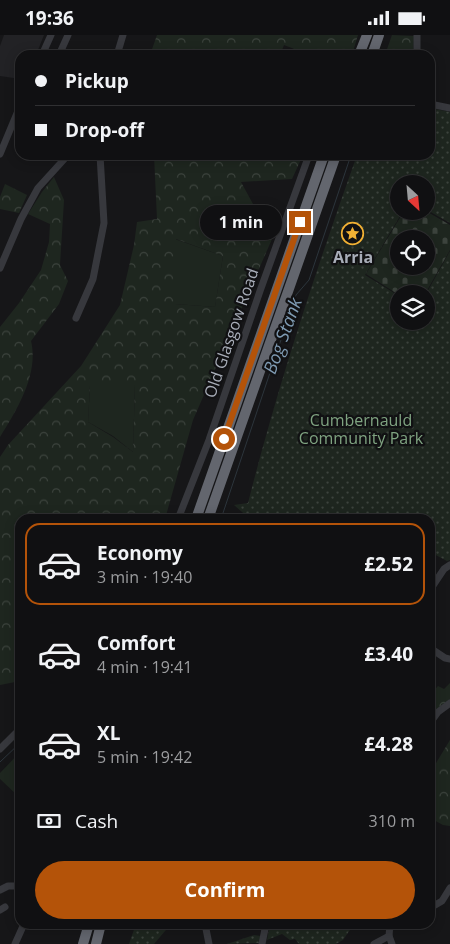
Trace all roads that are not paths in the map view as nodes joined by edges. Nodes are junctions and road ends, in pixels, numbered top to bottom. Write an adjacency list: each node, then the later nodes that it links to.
1 (51, 35): 7 (street)
2 (68, 35): 8 (street)
3 (123, 35): 9 (street)
4 (367, 35): 10 (highway)
5 (379, 35): 11 (highway)
6 (417, 35): 12 (street)
7 (44, 50)
8 (61, 50)
9 (118, 50)
10 (362, 50)
11 (374, 50)
12 (417, 50)
13 (435, 105): 14 (street)
14 (450, 108)
15 (15, 118): 16 (street)
16 (0, 154)
17 (63, 160): 22 (street)
18 (100, 160): 23 (street)
19 (307, 160): 24 (street, Old Glasgow Road)
20 (322, 160): 25 (highway)
21 (334, 160): 26 (highway)
22 (0, 268)
23 (76, 318)
24 (180, 514)
25 (198, 514)
26 (210, 514)
27 (450, 565): 28 (street)
28 (435, 582)
29 (435, 651): 30 (street)
30 (450, 659)
31 (450, 703): 32 (street)
32 (435, 716)
33 (15, 734): 34 (street)
34 (0, 749)
35 (15, 886): 37 (street)
36 (450, 888): 38 (street)
37 (0, 890)
38 (435, 905)
39 (22, 929): 46 (street)
40 (87, 929): 47 (highway)
41 (100, 929): 48 (highway)
42 (206, 929): 49 (street)
43 (265, 929): 50 (street)
44 (390, 929): 45 (street)
45 (389, 936): 51 (street); 52 (street)
46 (15, 944)
47 (83, 944)
48 (96, 944)
49 (209, 944)
50 (262, 944)
51 (374, 944)
52 (392, 944)

